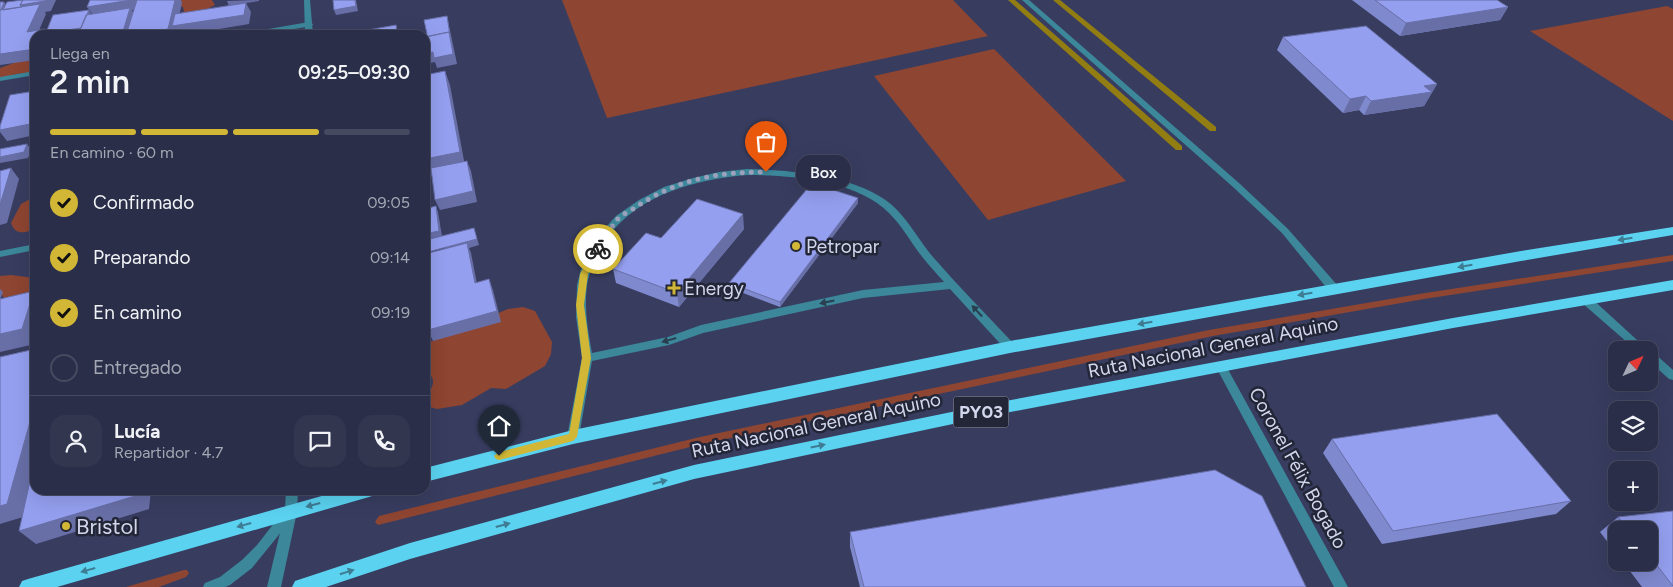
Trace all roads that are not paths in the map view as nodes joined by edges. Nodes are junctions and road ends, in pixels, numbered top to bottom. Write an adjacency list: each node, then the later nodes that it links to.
1 (307, 0): 3 (street)
2 (1025, 0): 13 (street)
3 (309, 24): 4 (street); 5 (street)
4 (275, 30)
5 (309, 30)
6 (30, 74): 7 (street)
7 (0, 79)
8 (1673, 231): 13 (highway, Ruta Nacional General Aquino, one-way to 13)
9 (30, 247): 10 (street)
10 (0, 254)
11 (952, 285): 16 (street, one-way to 11); 17 (street, one-way to 17); 17 (street)
12 (1673, 285): 14 (highway, Ruta Nacional General Aquino / PY03)
13 (1334, 289): 16 (highway, Ruta Nacional General Aquino, one-way to 16)
14 (1586, 300): 15 (street); 19 (highway, Ruta Nacional General Aquino / PY03)
15 (1634, 341)
16 (1010, 347): 21 (highway, Ruta Nacional General Aquino)
17 (586, 358): 21 (street)
18 (1658, 363): 20 (street)
19 (1221, 367): 29 (highway, Ruta Nacional General Aquino / PY03, one-way to 19); 30 (street, Coronel Félix Bogado)
20 (1673, 376)
21 (573, 437): 22 (highway, Ruta Nacional General Aquino)
22 (430, 474)
23 (292, 495): 25 (street)
24 (351, 495): 25 (highway, one-way to 25)
25 (291, 511): 26 (highway, one-way to 26); 27 (street); 28 (street)
26 (28, 587)
27 (210, 587)
28 (274, 587)
29 (301, 587)
30 (1341, 587)

